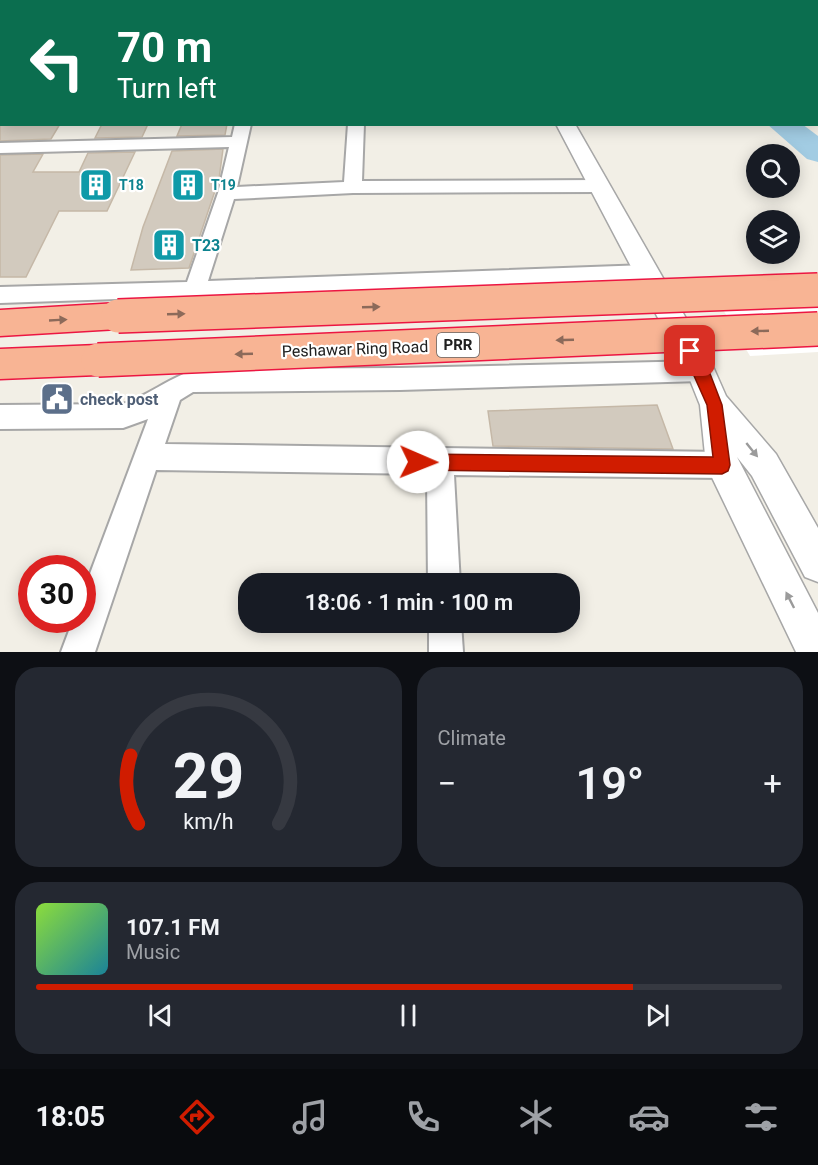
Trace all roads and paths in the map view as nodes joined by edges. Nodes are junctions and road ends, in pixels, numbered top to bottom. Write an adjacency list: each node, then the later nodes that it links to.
1 (356, 126): 6 (street)
2 (566, 126): 5 (street)
3 (241, 133): 4 (street); 7 (street)
4 (0, 148)
5 (599, 186): 6 (street); 8 (street)
6 (353, 188): 7 (street)
7 (227, 193): 9 (street)
8 (646, 273): 9 (street); 15 (street)
9 (195, 290): 11 (street)
10 (818, 290): 12 (highway, one-way to 10, bridge)
11 (0, 295)
12 (0, 323)
13 (818, 329): 14 (highway, Peshawar Ring Road / PRR, one-way to 14, bridge)
14 (0, 364)
15 (701, 371): 16 (street); 17 (street)
16 (170, 394): 18 (street); 19 (street)
17 (715, 405): 21 (street); 22 (street, one-way to 22)
18 (0, 417)
19 (147, 457): 20 (street); 25 (street)
20 (440, 462): 21 (street); 23 (street)
21 (722, 465): 27 (street, one-way to 21)
22 (818, 564)
23 (444, 573)
24 (445, 633): 26 (street)
25 (78, 652)
26 (446, 652)
27 (817, 652)

